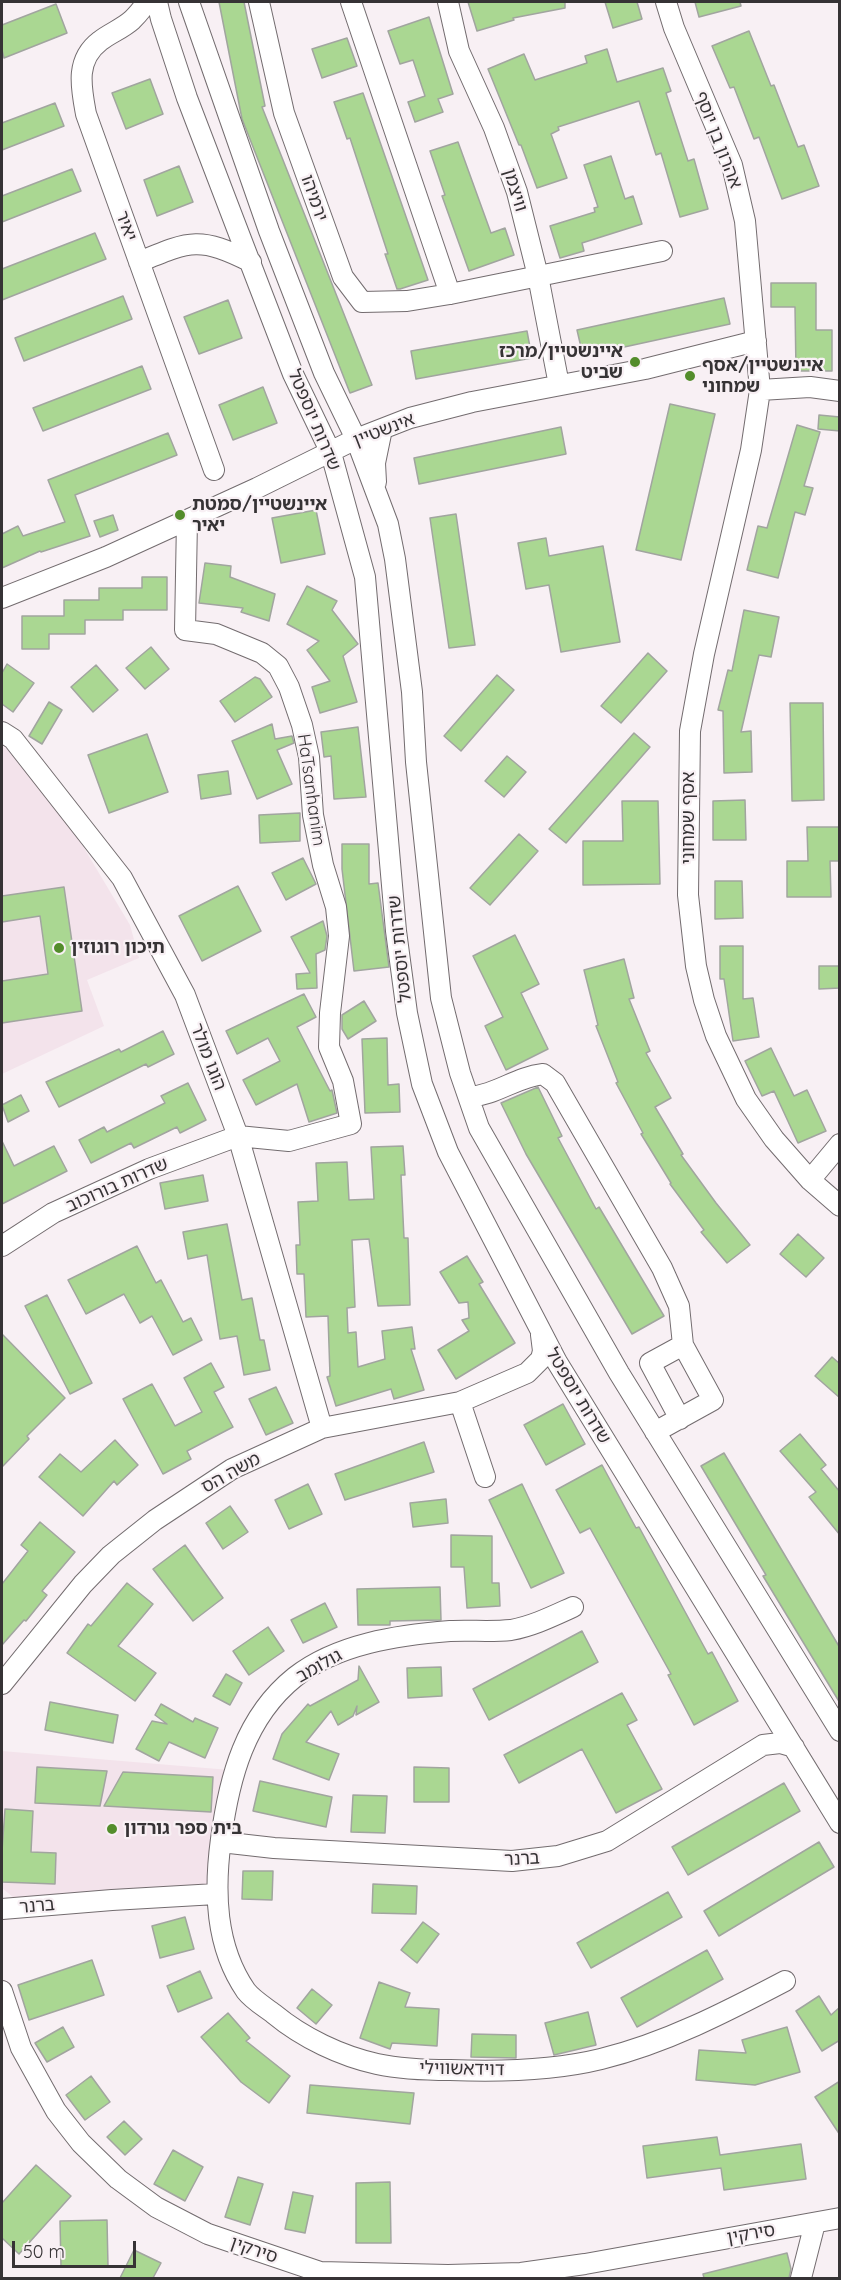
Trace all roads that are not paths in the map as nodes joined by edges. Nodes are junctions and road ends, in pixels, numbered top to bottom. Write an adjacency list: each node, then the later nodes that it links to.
1 (146, 2): 9 (street, יאיר)
2 (157, 2): 10 (street, שדרות יוספטל)
3 (189, 2): 18 (street, שדרות יוספטל)
4 (259, 2): 12 (street, ירמיהו)
5 (351, 2): 12 (street)
6 (448, 2): 11 (street, וויצמן)
7 (666, 2): 13 (street, אהרון בן יוסף)
8 (662, 250): 11 (street, ירמיהו)
9 (139, 262): 10 (street); 20 (street, יאיר)
10 (250, 262): 19 (street, שדרות יוספטל)
11 (538, 276): 12 (street, ירמיהו); 14 (street, וויצמן)
12 (450, 294)
13 (756, 341): 14 (street, אינשטיין); 15 (street, אהרון בן יוסף)
14 (559, 386): 17 (street, אינשטיין)
15 (760, 390): 16 (street); 28 (street, אסף שמחוני)
16 (840, 391)
17 (382, 429): 18 (street, אינשטיין); 21 (street)
18 (356, 439): 19 (street, אינשטיין); 21 (street, שדרות יוספטל)
19 (331, 453): 22 (street, אינשטיין); 31 (street, שדרות יוספטל)
20 (214, 470)
21 (376, 490): 25 (street, שדרות יוספטל)
22 (187, 520): 23 (street, אינשטיין); 26 (street, HaTsanhanim)
23 (2, 598)
24 (2, 732): 26 (street, הוגו מולר)
25 (469, 1097): 32 (street); 38 (street, שדרות יוספטל)
26 (238, 1136): 30 (street, שדרות בורוכוב); 37 (street, הוגו מולר)
27 (840, 1144): 28 (street)
28 (810, 1180): 29 (street, אסף שמחוני)
29 (840, 1206)
30 (2, 1246)
31 (541, 1331): 33 (street); 34 (street, שדרות יוספטל)
32 (683, 1345): 36 (street); 36 (street)
33 (527, 1373): 34 (street); 35 (street, משה הס)
34 (572, 1387): 43 (street, שדרות יוספטל)
35 (460, 1402): 37 (street, משה הס); 39 (street)
36 (680, 1419): 38 (street)
37 (322, 1428): 41 (street, משה הס)
38 (656, 1432): 42 (street, שדרות יוספטל)
39 (485, 1477)
40 (573, 1607): 45 (street, גולומב)
41 (2, 1684)
42 (840, 1731)
43 (794, 1747): 44 (street, שדרות יוספטל); 45 (street, ברנר)
44 (840, 1823)
45 (221, 1842): 46 (street, גולומב)
46 (216, 1894): 47 (street, ברנר); 48 (street, דוידאשווילי)
47 (2, 1909)
48 (785, 1981)
49 (2, 1991): 53 (street, סירקין)
50 (840, 2218): 51 (street, סירקין)
51 (815, 2223): 52 (street, סירקין); 54 (street)
52 (587, 2271): 53 (street, סירקין)
53 (320, 2275)
54 (801, 2278)

